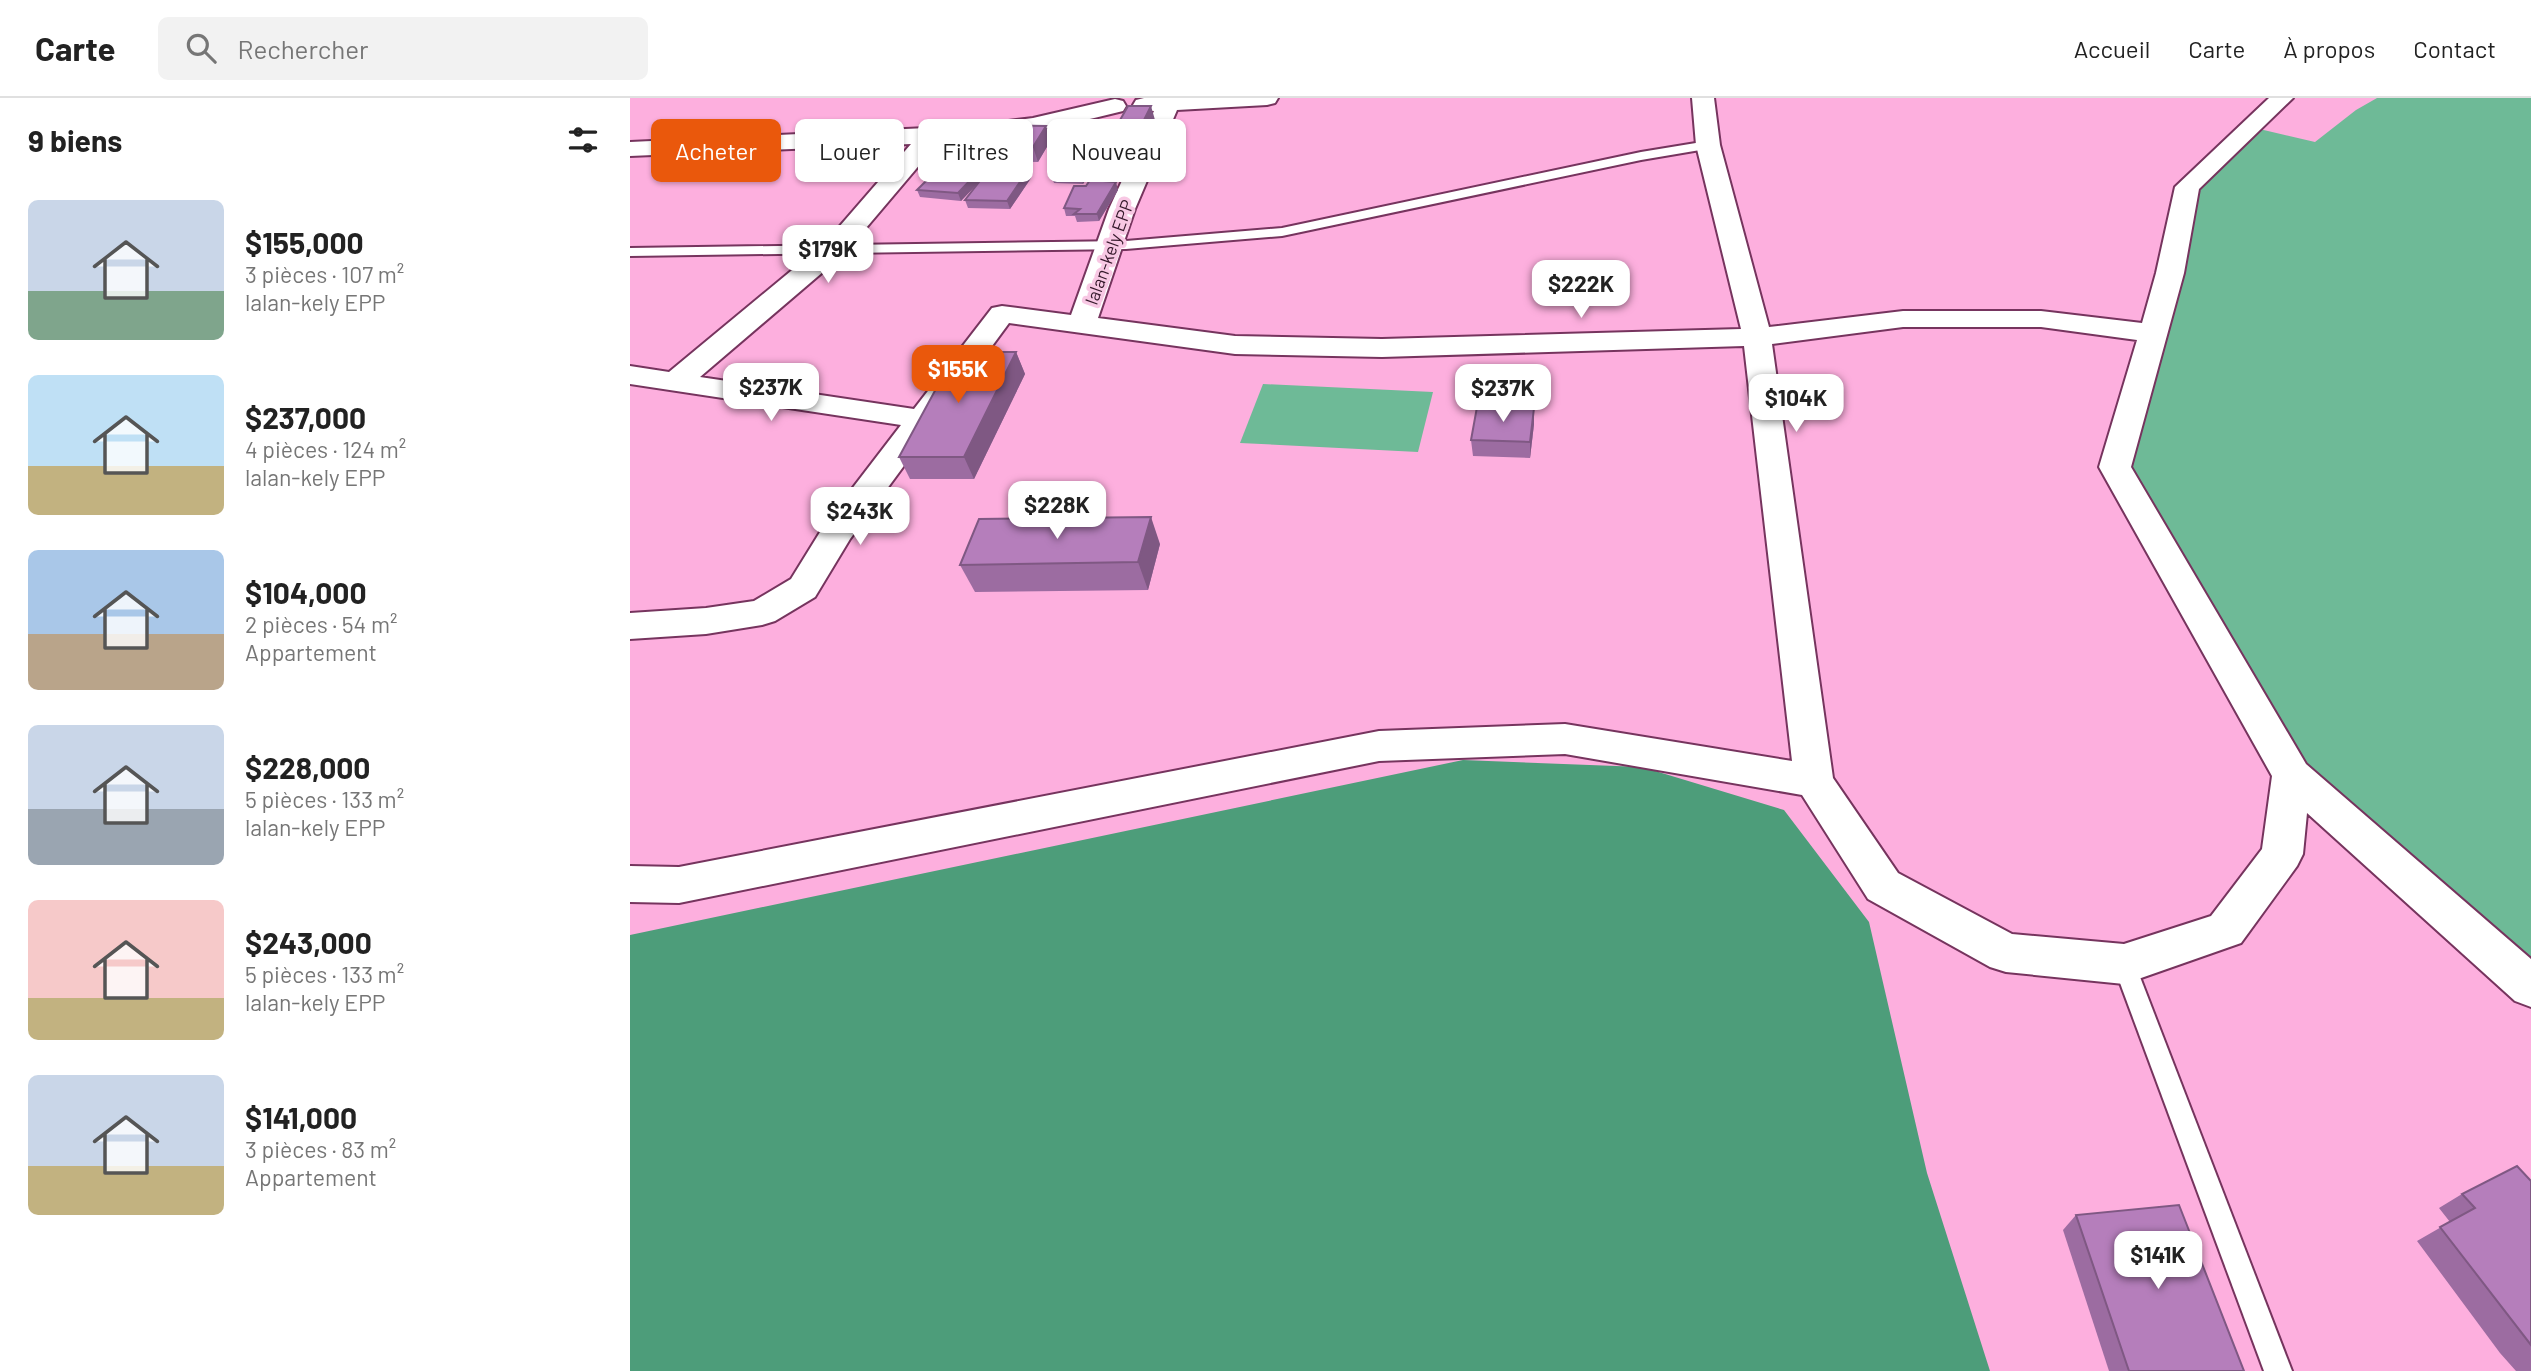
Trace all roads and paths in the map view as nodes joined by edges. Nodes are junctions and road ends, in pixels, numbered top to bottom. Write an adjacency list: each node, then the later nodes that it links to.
1 (1077, 98): 6 (street)
2 (1267, 98): 5 (street)
3 (1703, 98): 9 (street)
4 (2280, 98): 15 (street)
5 (1169, 103): 6 (street); 14 (street, lalan-kely EPP)
6 (1115, 106): 7 (street)
7 (1033, 123)
8 (918, 136): 10 (street)
9 (1708, 145): 12 (lane); 16 (street)
10 (630, 149)
11 (918, 151): 12 (street)
12 (835, 248): 13 (lane); 18 (street)
13 (630, 252)
14 (1082, 324): 16 (street); 19 (street)
15 (2152, 333): 16 (street); 21 (street)
16 (1757, 337): 22 (street)
17 (630, 375): 18 (street)
18 (674, 383): 19 (street)
19 (921, 419): 20 (street)
20 (630, 626)
21 (2292, 775): 24 (street); 25 (street)
22 (1814, 781): 23 (street); 24 (street)
23 (630, 884)
24 (2123, 964): 26 (lane)
25 (2531, 987)
26 (2278, 1371)

